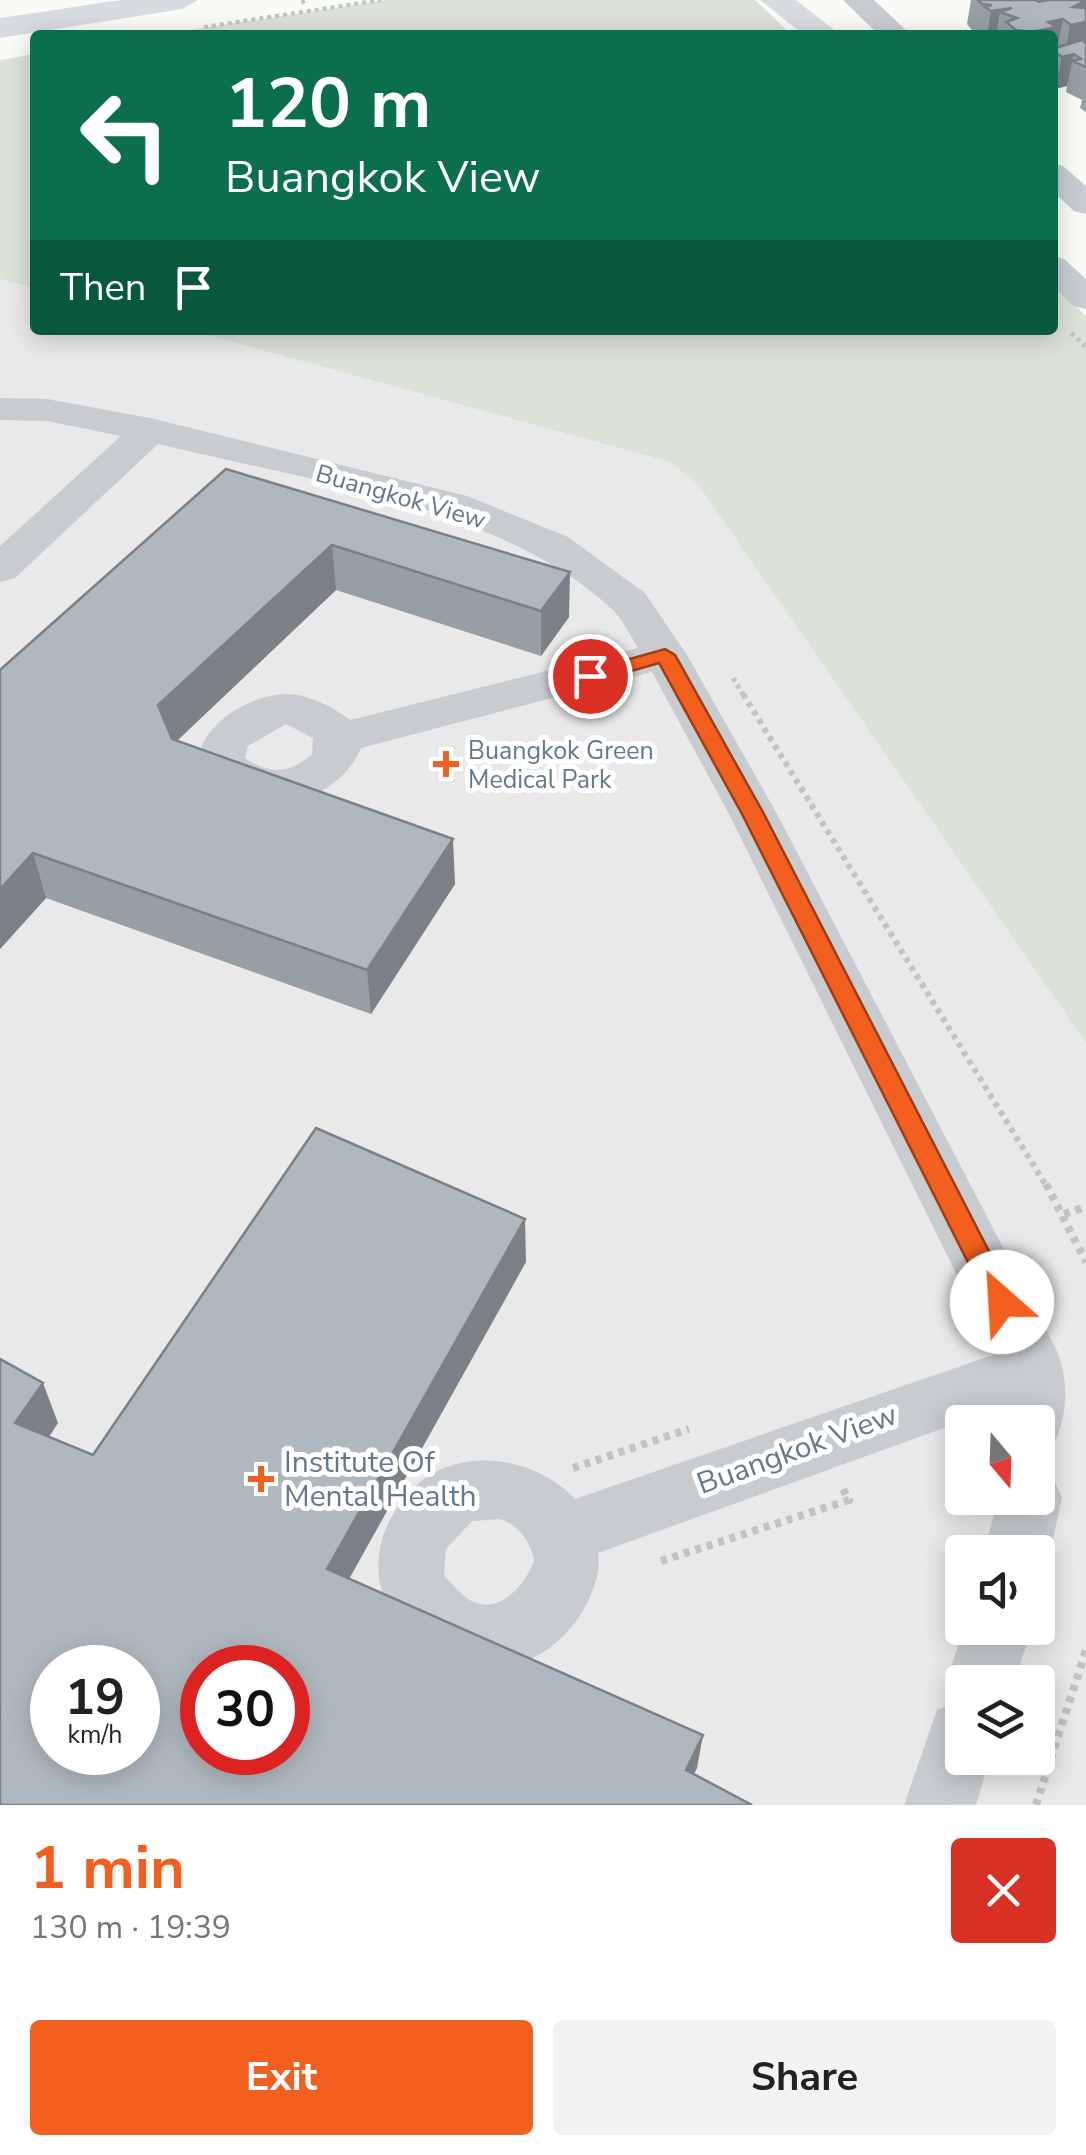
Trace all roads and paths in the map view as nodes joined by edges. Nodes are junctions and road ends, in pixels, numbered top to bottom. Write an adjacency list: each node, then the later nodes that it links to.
1 (20, 0): 7 (main road)
2 (182, 0): 9 (main road)
3 (381, 0): 8 (path)
4 (776, 0): 10 (main road)
5 (794, 0): 11 (street)
6 (856, 0): 12 (street)
7 (0, 3)
8 (200, 27)
9 (0, 28)
10 (818, 30)
11 (820, 30)
12 (890, 30)
13 (1058, 160): 14 (street)
14 (1086, 172)
15 (1058, 188): 16 (street)
16 (1076, 231)
17 (1058, 272): 18 (street)
18 (1086, 298)
19 (0, 409): 20 (street, Buangkok View)
20 (150, 430): 21 (street); 22 (street, Buangkok View)
21 (0, 569)
22 (665, 655): 23 (street); 26 (street, Buangkok View)
23 (340, 738)
24 (1086, 1207): 25 (path)
25 (1064, 1214)
26 (1033, 1395): 27 (street, Buangkok View)
27 (562, 1534)
28 (1086, 1650): 31 (path)
29 (950, 1775): 30 (street)
30 (940, 1805)
31 (1036, 1805)

